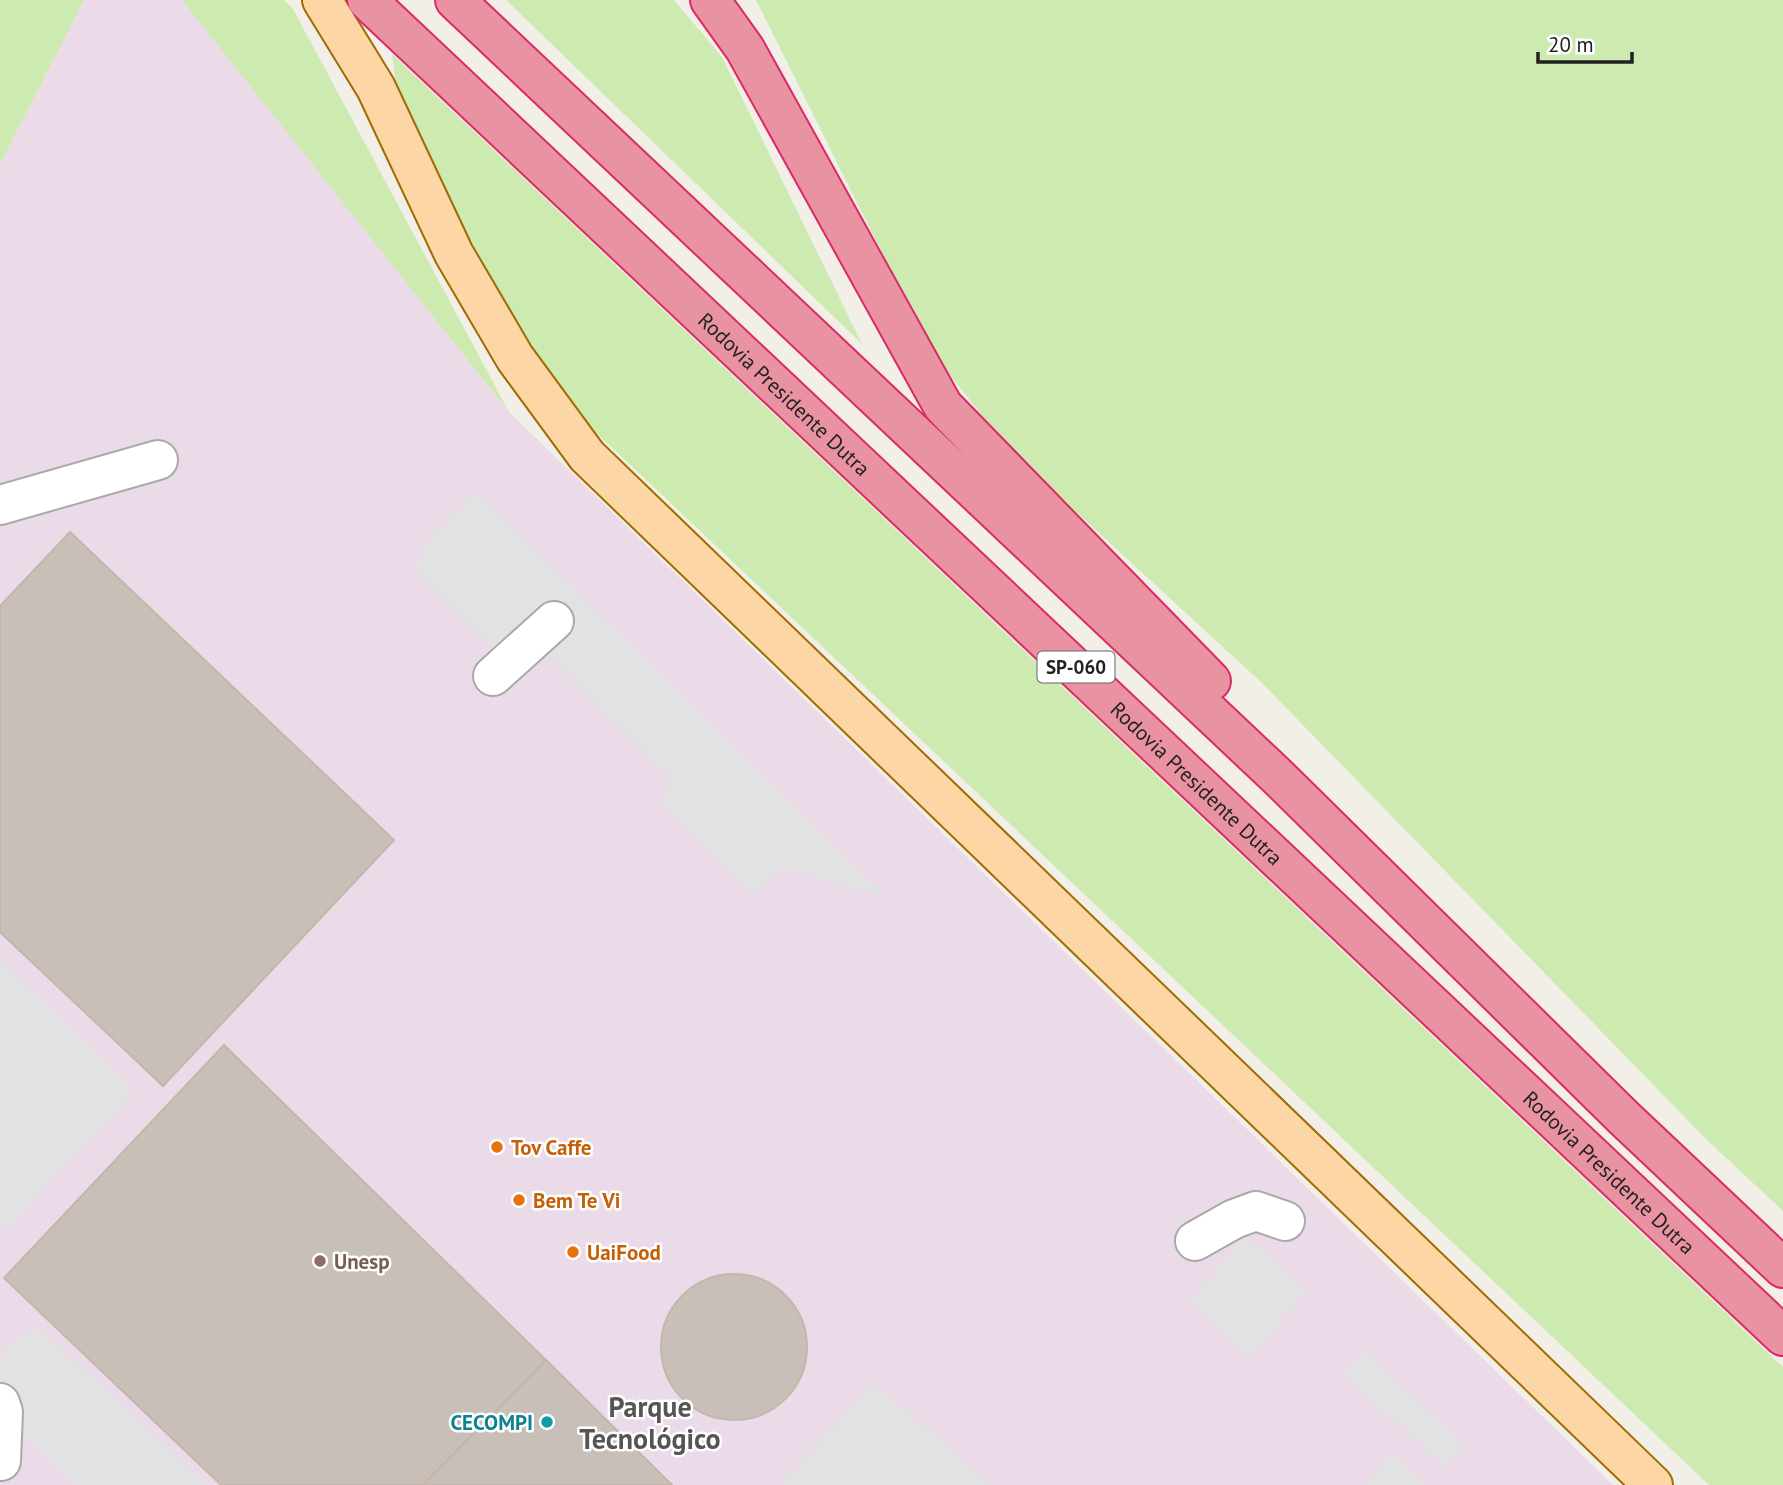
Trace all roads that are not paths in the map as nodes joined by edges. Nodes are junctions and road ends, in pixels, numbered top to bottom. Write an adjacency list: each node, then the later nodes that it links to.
1 (321, 0): 16 (main road)
2 (368, 0): 13 (highway, Rodovia Presidente Dutra / SP-060)
3 (456, 0): 9 (highway, SP-060)
4 (710, 0): 9 (highway)
5 (158, 460): 6 (lane)
6 (0, 505)
7 (554, 621): 8 (lane)
8 (493, 676)
9 (1278, 777): 12 (highway, SP-060)
10 (1285, 1221): 11 (lane)
11 (1195, 1241)
12 (1783, 1268)
13 (1783, 1336)
14 (0, 1403): 15 (lane)
15 (9, 1469)
16 (1653, 1485)

